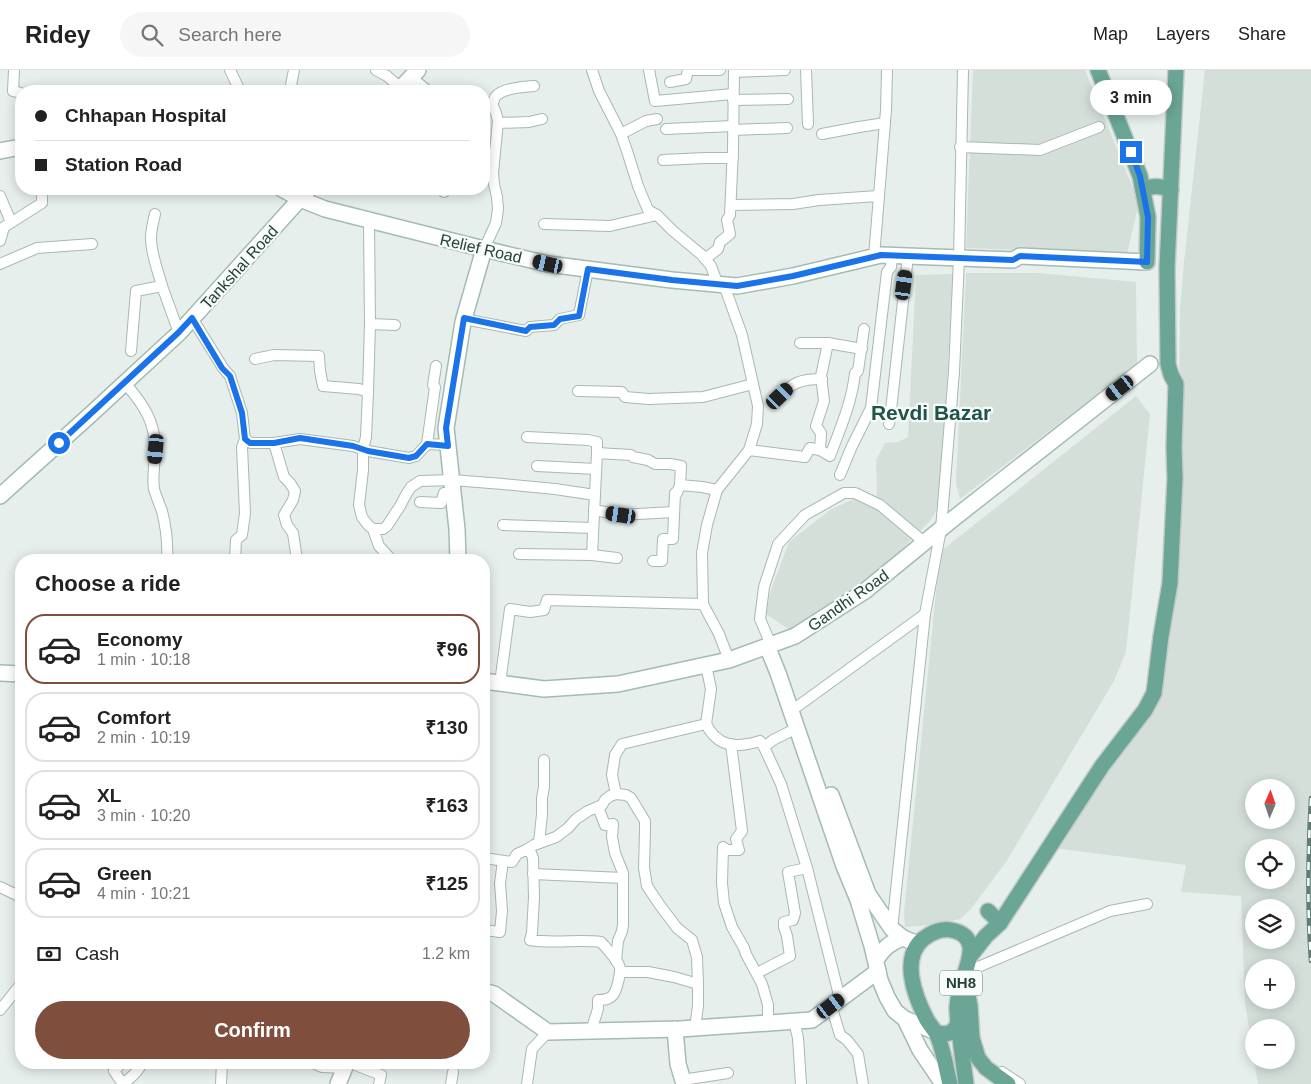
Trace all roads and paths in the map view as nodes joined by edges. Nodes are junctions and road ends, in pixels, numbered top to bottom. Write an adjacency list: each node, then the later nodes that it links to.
1 (14, 70): 20 (street)
2 (230, 70): 17 (street)
3 (294, 70): 18 (street)
4 (376, 70): 15 (street)
5 (592, 70): 34 (street)
6 (649, 70): 21 (street)
7 (720, 70): 16 (street)
8 (785, 70): 14 (street)
9 (806, 70): 29 (street)
10 (887, 70): 28 (street)
11 (963, 70): 36 (street)
12 (1098, 70): 44 (main road)
13 (1176, 70): 43 (main road)
14 (734, 71): 21 (street)
15 (407, 82)
16 (670, 82)
17 (237, 85)
18 (292, 85)
19 (534, 86): 23 (street)
20 (15, 92)
21 (733, 97): 22 (street); 31 (street)
22 (788, 99)
23 (490, 102)
24 (490, 106): 27 (street)
25 (542, 119): 27 (street)
26 (657, 119): 34 (street)
27 (498, 123): 40 (street)
28 (884, 123): 35 (street); 49 (street)
29 (808, 124)
30 (1099, 127): 36 (street)
31 (733, 128): 32 (street); 33 (street); 41 (street)
32 (787, 128)
33 (666, 129)
34 (621, 134): 52 (street)
35 (822, 134)
36 (960, 147): 62 (street)
37 (15, 148): 38 (main road)
38 (0, 151)
39 (490, 153): 40 (street)
40 (495, 153): 58 (street)
41 (733, 158): 42 (street); 50 (street)
42 (662, 160)
43 (1170, 190): 44 (main road); 150 (main road)
44 (1143, 191): 62 (main road, Relief Road)
45 (42, 195): 54 (street)
46 (304, 195): 68 (main road, Tankshal Road)
47 (306, 195): 53 (main road, Relief Road)
48 (0, 196): 54 (street)
49 (878, 196): 50 (street); 61 (street)
50 (731, 206): 63 (street)
51 (155, 214): 67 (street)
52 (657, 215): 55 (street); 63 (street)
53 (369, 221): 58 (main road, Relief Road); 70 (street)
54 (11, 222): 56 (street)
55 (544, 224)
56 (0, 241)
57 (92, 244): 64 (street)
58 (484, 249): 65 (main road, Relief Road); 69 (main road)
59 (892, 256): 60 (main road, Relief Road); 61 (main road, Relief Road); 99 (street)
60 (908, 256): 62 (main road, Relief Road); 87 (street)
61 (874, 257): 66 (main road, Relief Road)
62 (959, 258): 111 (street)
63 (705, 259): 66 (street)
64 (0, 264)
65 (588, 269): 66 (main road, Relief Road); 69 (street)
66 (721, 285): 83 (street)
67 (162, 286): 73 (street); 77 (street)
68 (192, 318): 73 (main road, Tankshal Road); 89 (street)
69 (464, 318): 92 (main road)
70 (370, 324): 71 (street); 85 (street)
71 (395, 325)
72 (864, 329): 76 (street)
73 (178, 333): 82 (main road, Tankshal Road)
74 (800, 343): 75 (street)
75 (828, 343): 76 (street); 81 (street)
76 (862, 349): 95 (street)
77 (131, 351)
78 (256, 359): 85 (street)
79 (1150, 364): 111 (main road, Gandhi Road)
80 (436, 366): 91 (street)
81 (822, 379): 86 (street); 95 (street)
82 (125, 383): 104 (main road, Tankshal Road); 113 (street)
83 (753, 384): 84 (street); 94 (street)
84 (578, 391)
85 (368, 392): 93 (street)
86 (778, 400)
87 (889, 424)
88 (527, 437): 96 (street)
89 (245, 439): 90 (street); 114 (street)
90 (274, 443): 93 (street); 115 (street)
91 (427, 444): 92 (street); 93 (street)
92 (448, 446): 100 (main road)
93 (363, 449): 110 (street)
94 (749, 450): 95 (street); 102 (street)
95 (820, 450)
96 (597, 453): 98 (street); 101 (street)
97 (537, 466): 98 (street)
98 (596, 469): 103 (street)
99 (840, 475)
100 (452, 486): 103 (street); 105 (street); 110 (street); 117 (main road)
101 (680, 486): 102 (street); 107 (street)
102 (716, 490): 122 (street)
103 (595, 495): 106 (street)
104 (0, 496)
105 (420, 502)
106 (594, 510): 107 (street); 109 (street)
107 (674, 512): 121 (street)
108 (503, 524): 109 (street)
109 (592, 528): 119 (street)
110 (373, 529): 116 (street)
111 (941, 529): 112 (main road, Gandhi Road); 123 (street)
112 (924, 542): 124 (main road, Gandhi Road); 124 (street)
113 (168, 554)
114 (235, 554)
115 (296, 554)
116 (386, 554)
117 (458, 554)
118 (519, 554): 119 (street)
119 (592, 555): 120 (street)
120 (617, 558)
121 (653, 560)
122 (703, 604): 125 (street); 130 (street)
123 (925, 614): 131 (street); 152 (street)
124 (771, 645): 125 (main road, Gandhi Road); 131 (main road); 133 (main road)
125 (729, 660): 126 (main road, Gandhi Road)
126 (706, 665): 130 (main road, Gandhi Road); 132 (street)
127 (0, 673): 128 (main road)
128 (15, 674)
129 (490, 682): 130 (main road, Gandhi Road)
130 (500, 683)
131 (798, 706): 152 (main road)
132 (706, 724): 134 (street); 137 (street)
133 (797, 728): 135 (street); 156 (main road)
134 (731, 744): 135 (street); 158 (street)
135 (764, 747): 143 (street)
136 (544, 760): 139 (street)
137 (616, 794): 138 (street); 160 (street)
138 (598, 807): 139 (street); 145 (street)
139 (539, 843): 140 (street)
140 (526, 850): 142 (street); 144 (street)
141 (490, 859): 142 (street)
142 (503, 861): 151 (street)
143 (807, 868): 158 (street); 163 (street)
144 (533, 874): 145 (street); 155 (street)
145 (623, 878): 155 (street)
146 (0, 888): 147 (street)
147 (15, 894)
148 (1147, 904): 159 (street)
149 (988, 911): 150 (main road)
150 (1000, 923): 154 (main road)
151 (490, 931)
152 (897, 934): 153 (main road); 156 (main road)
153 (918, 944): 154 (main road, NH8); 173 (main road, NH8)
154 (971, 955): 159 (main road, NH8)
155 (616, 961): 157 (street)
156 (877, 965): 163 (main road); 165 (main road)
157 (620, 972): 160 (street); 171 (street)
158 (757, 973): 167 (street)
159 (964, 973): 168 (main road, NH8); 176 (main road)
160 (698, 984): 169 (street)
161 (490, 992): 172 (main road)
162 (15, 993): 164 (street)
163 (836, 1002): 166 (main road); 192 (street)
164 (3, 1012)
165 (905, 1019): 173 (main road); 193 (main road)
166 (794, 1021): 167 (main road); 191 (street)
167 (768, 1023): 169 (main road)
168 (958, 1023): 173 (main road); 175 (main road)
169 (695, 1028): 170 (main road)
170 (675, 1029): 171 (main road); 184 (main road)
171 (591, 1031): 172 (main road)
172 (548, 1032): 190 (street)
173 (936, 1032): 174 (main road)
174 (942, 1052): 175 (main road); 194 (main road)
175 (962, 1062): 176 (main road); 195 (main road)
176 (979, 1065): 196 (main road)
177 (116, 1069): 185 (street)
178 (139, 1069): 185 (street)
179 (222, 1069): 186 (street)
180 (345, 1069): 187 (main road)
181 (363, 1069): 188 (street)
182 (453, 1072): 189 (street)
183 (728, 1073): 184 (street)
184 (683, 1082)
185 (123, 1084)
186 (221, 1084)
187 (338, 1084)
188 (379, 1084)
189 (451, 1084)
190 (527, 1084)
191 (801, 1084)
192 (863, 1084)
193 (943, 1084)
194 (950, 1084)
195 (966, 1084)
196 (1011, 1084)

